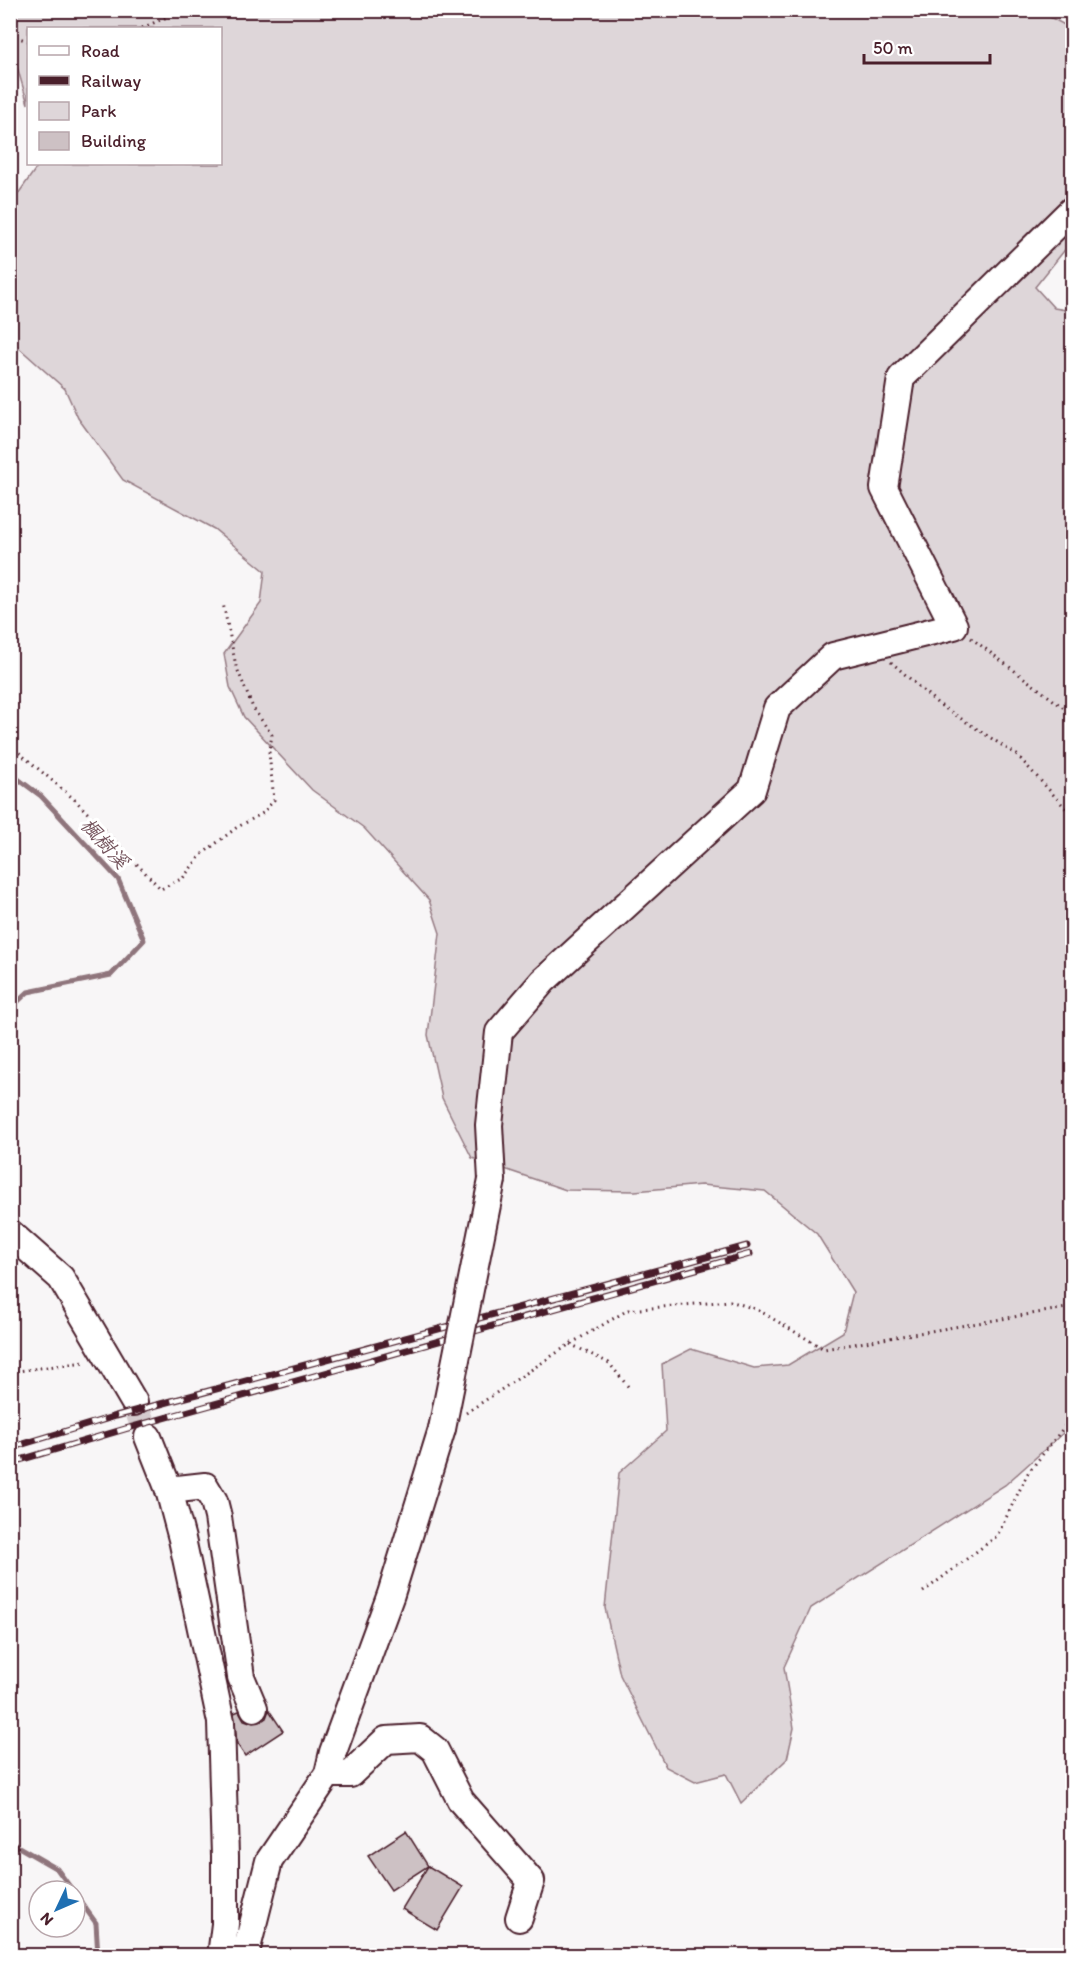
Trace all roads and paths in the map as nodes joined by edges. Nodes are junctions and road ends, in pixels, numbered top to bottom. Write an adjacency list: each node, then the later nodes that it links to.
1 (183, 10): 2 (path)
2 (144, 27)
3 (10, 35): 4 (path)
4 (27, 40)
5 (1072, 210): 7 (street)
6 (223, 603): 10 (path)
7 (954, 626): 8 (street); 9 (path)
8 (874, 646): 11 (path); 20 (street, bridge)
9 (1072, 714)
10 (10, 745)
11 (1072, 815)
12 (10, 1233): 15 (street)
13 (1072, 1307): 14 (path)
14 (570, 1344): 17 (path); 20 (path)
15 (108, 1358): 16 (path); 18 (street)
16 (10, 1372)
17 (630, 1389)
18 (134, 1402)
19 (1072, 1417): 23 (path)
20 (442, 1428): 25 (street)
21 (148, 1437): 22 (street)
22 (169, 1490): 24 (street); 27 (street)
23 (923, 1592)
24 (254, 1708)
25 (328, 1774): 26 (street); 28 (street)
26 (519, 1918)
27 (221, 1956)
28 (245, 1956)

